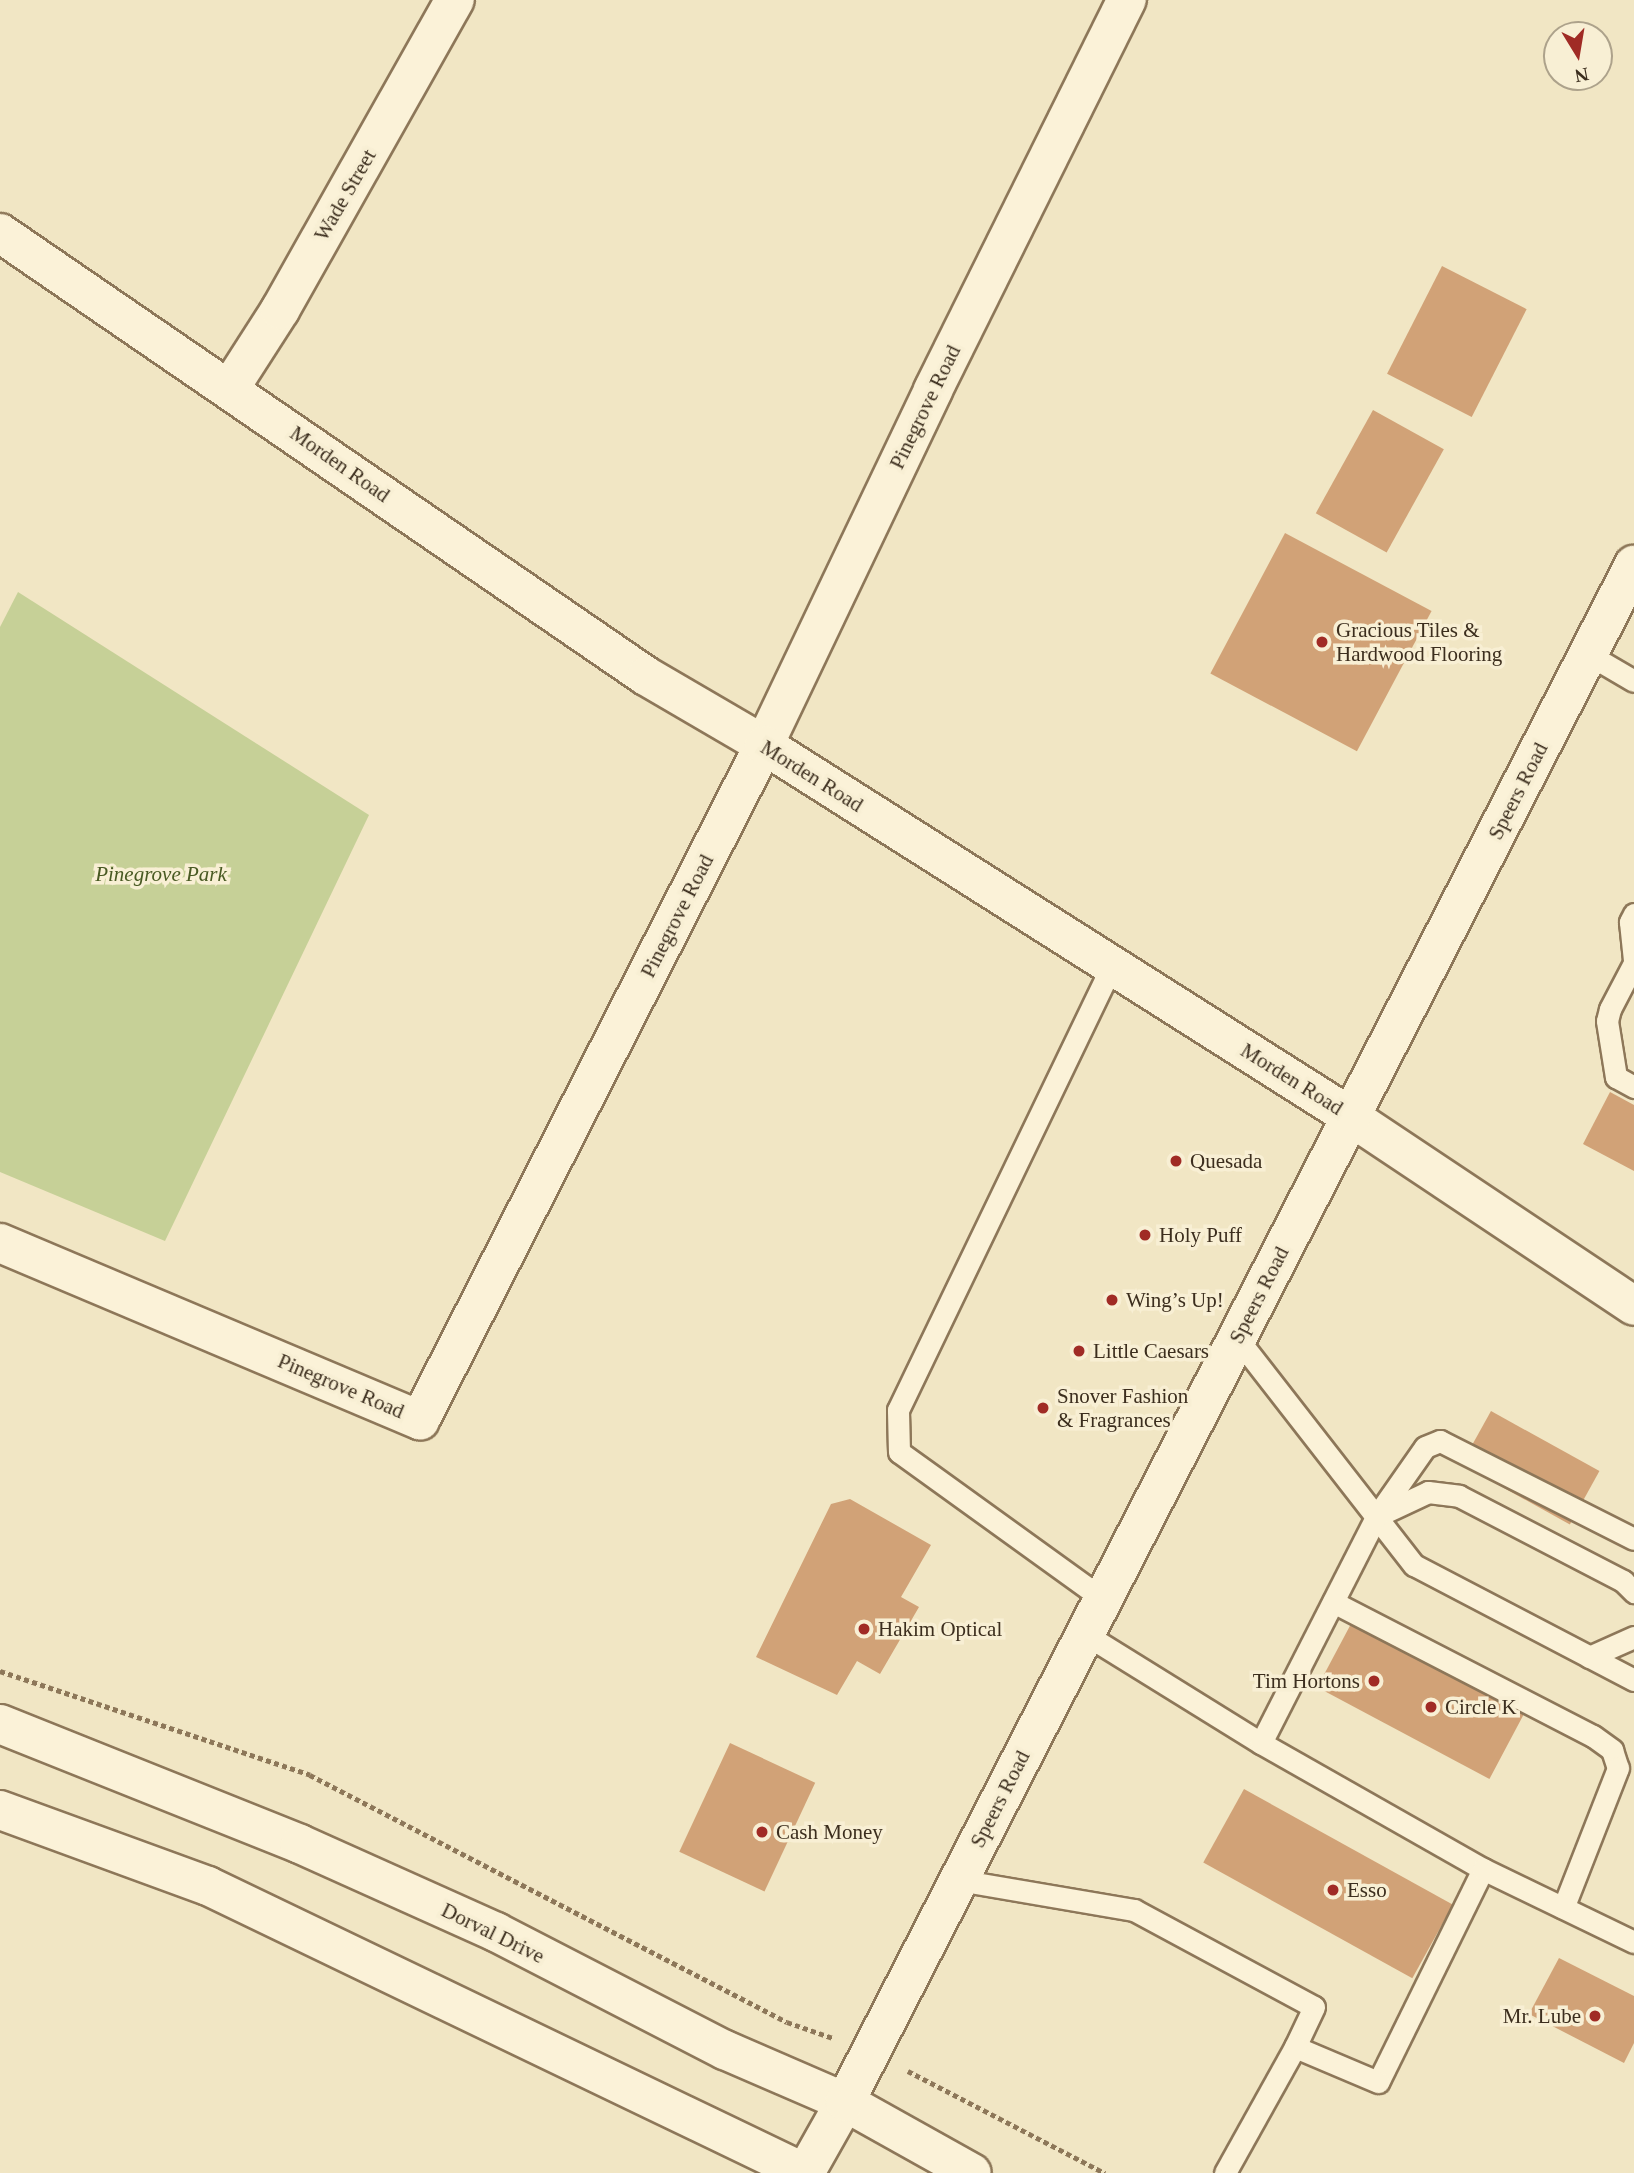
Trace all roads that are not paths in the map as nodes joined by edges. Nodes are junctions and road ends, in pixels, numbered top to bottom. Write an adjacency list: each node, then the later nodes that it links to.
1 (455, 0): 4 (street, Wade Street)
2 (1127, 0): 8 (street, Pinegrove Road)
3 (0, 233): 4 (street, Morden Road)
4 (230, 388): 8 (street, Morden Road)
5 (1634, 565): 6 (street, Speers Road)
6 (1588, 654): 7 (lane); 13 (street, Speers Road)
7 (1634, 681)
8 (764, 746): 11 (street, Morden Road); 14 (street, Pinegrove Road)
9 (1634, 914): 10 (lane)
10 (1634, 961): 12 (lane)
11 (1112, 966): 13 (street, Morden Road); 20 (lane)
12 (1634, 1087)
13 (1351, 1117): 15 (street, Morden Road); 16 (street, Speers Road)
14 (0, 1242)
15 (1634, 1306)
16 (1237, 1338): 17 (lane); 20 (street, Speers Road)
17 (1376, 1517): 18 (lane); 19 (lane); 21 (lane); 24 (lane)
18 (1634, 1539)
19 (1634, 1592)
20 (1103, 1599): 22 (street, Speers Road)
21 (1333, 1602): 27 (lane); 31 (lane)
22 (1085, 1634): 27 (lane); 30 (street, Speers Road)
23 (1634, 1637): 24 (lane)
24 (1589, 1657): 25 (lane)
25 (1634, 1680)
26 (0, 1724): 34 (street, Dorval Drive)
27 (1261, 1742): 29 (lane)
28 (0, 1810): 35 (street)
29 (1483, 1869): 31 (lane); 33 (lane)
30 (958, 1880): 33 (lane); 34 (street, Speers Road)
31 (1563, 1908): 32 (lane)
32 (1634, 1942)
33 (1295, 2047): 37 (lane)
34 (845, 2102): 35 (street, Speers Road); 36 (street, Dorval Drive)
35 (805, 2173)
36 (972, 2173)
37 (1225, 2173)

